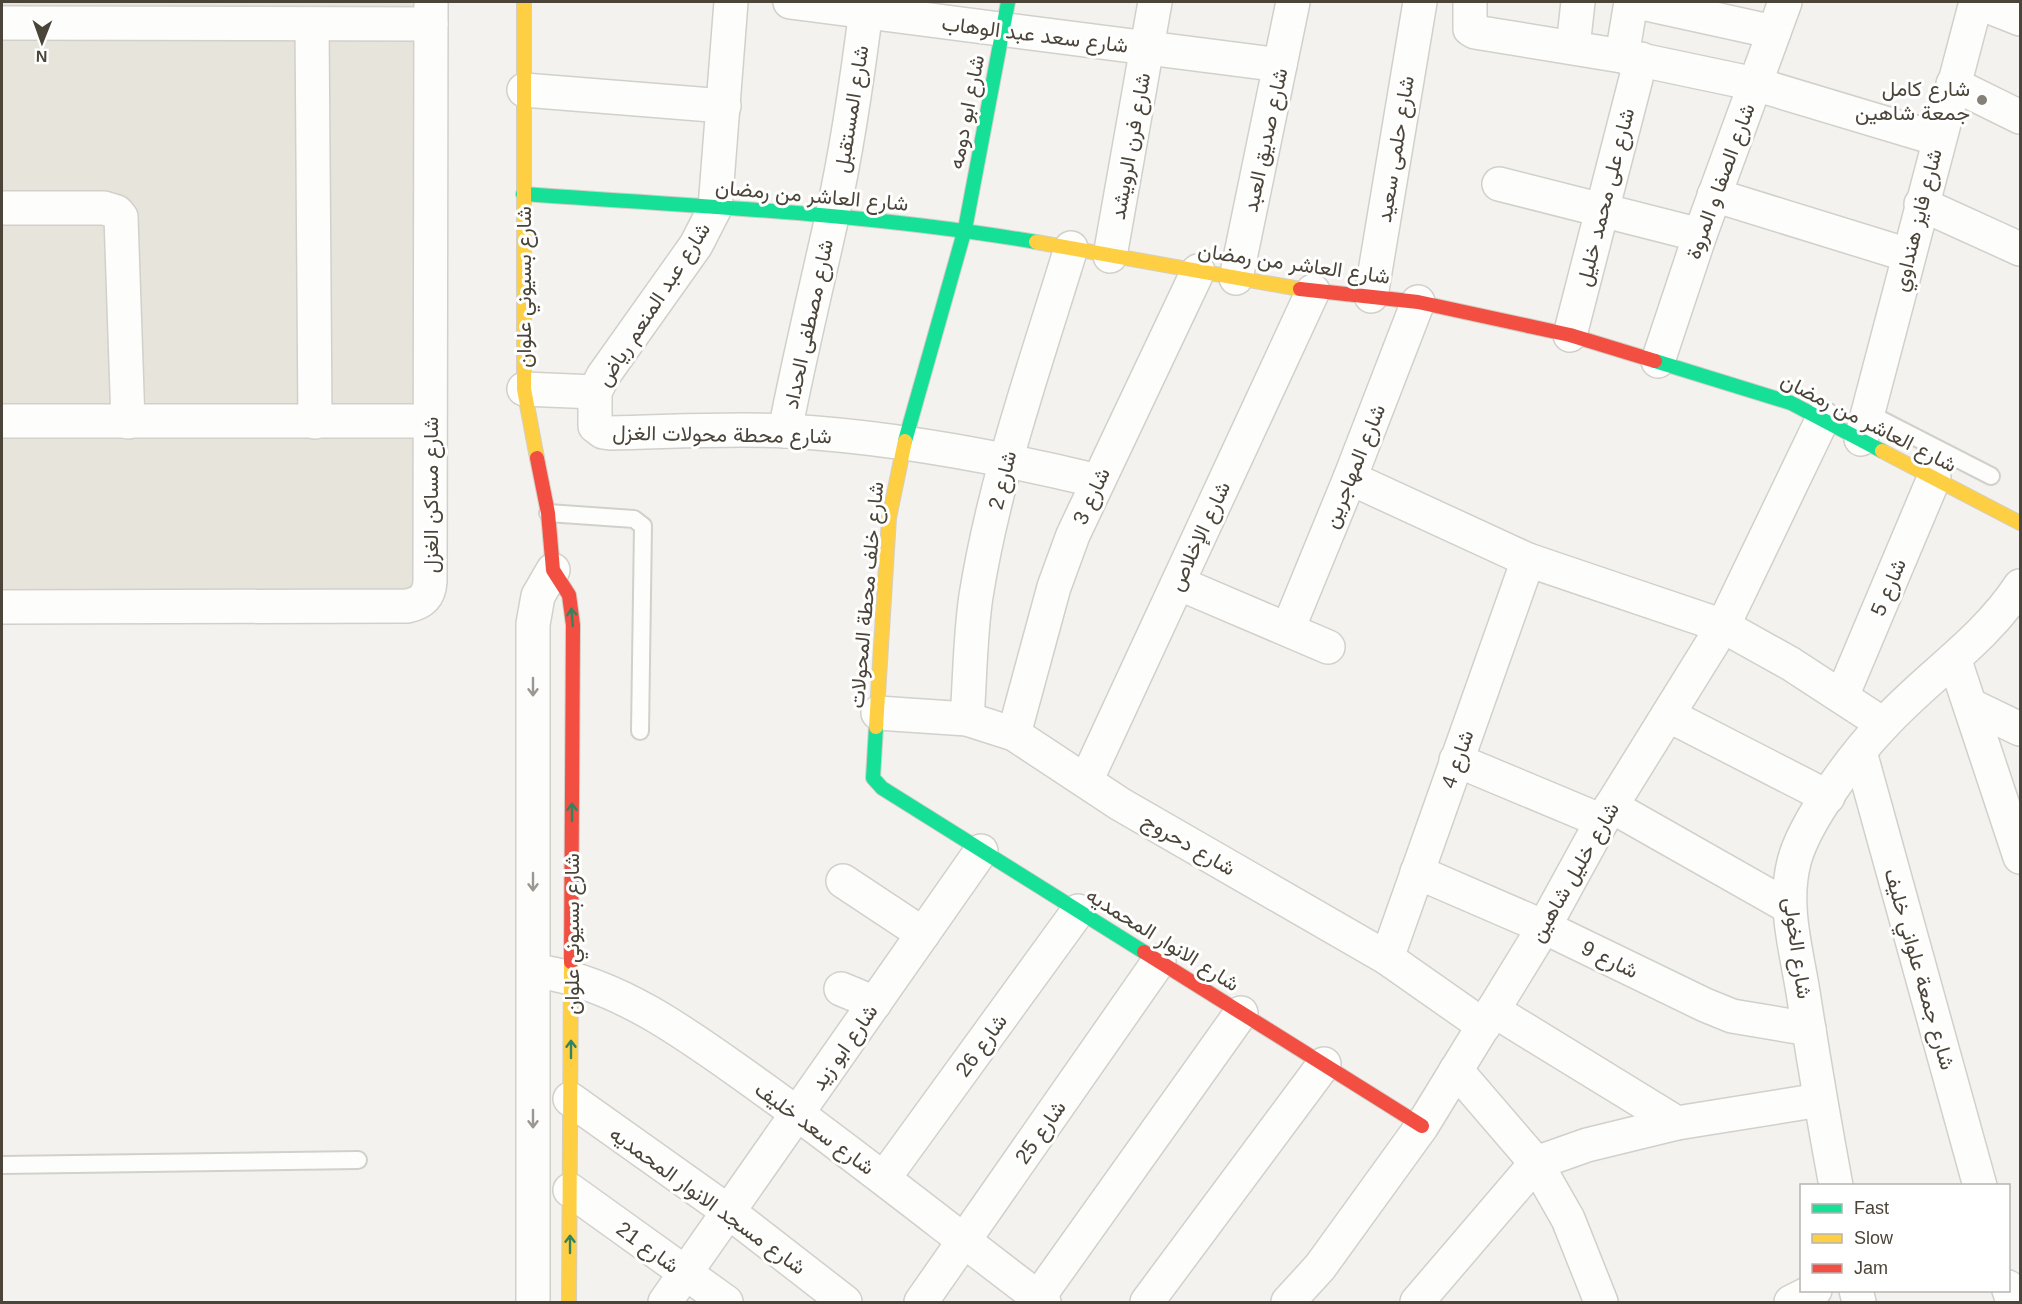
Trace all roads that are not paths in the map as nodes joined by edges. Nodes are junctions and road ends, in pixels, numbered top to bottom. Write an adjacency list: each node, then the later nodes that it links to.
1 (524, 2): 26 (street, شارع بسيوني علوان)
2 (731, 2): 27 (street, شارع عبد المنعم رياض)
3 (790, 2): 12 (street, شارع سعد عبد الوهاب)
4 (1155, 2): 21 (street, شارع فرن الرويشد)
5 (1293, 2): 23 (street, شارع صديق العبد)
6 (1420, 2): 47 (street, شارع حلمى سعيد)
7 (1578, 2): 20 (street)
8 (1631, 2): 22 (street, شارع على محمد خليل)
9 (1637, 2): 19 (street)
10 (1785, 2): 19 (street, شارع الصفا و المروة)
11 (1976, 2): 16 (street); 25 (street, شارع فايز هنداوي)
12 (867, 7): 14 (street, شارع سعد عبد الوهاب); 37 (street, شارع المستقبل)
13 (431, 13): 18 (street); 55 (street, شارع مساكن الغزل)
14 (1005, 15): 21 (street, شارع سعد عبد الوهاب); 38 (street, شارع ابو دومه)
15 (1470, 15): 20 (street)
16 (2020, 19)
17 (2, 23): 18 (street)
18 (312, 24): 57 (street)
19 (1774, 32): 24 (street, شارع الصفا و المروة)
20 (1573, 47): 22 (street)
21 (1147, 48): 23 (street, شارع سعد عبد الوهاب); 43 (street, شارع فرن الرويشد)
22 (1632, 58): 24 (street); 36 (street, شارع على محمد خليل)
23 (1280, 65): 45 (street, شارع صديق العبد)
24 (1755, 84): 29 (street); 32 (street, شارع الصفا و المروة)
25 (1953, 84): 28 (street); 29 (street, شارع فايز هنداوي)
26 (524, 90): 27 (street); 31 (street, شارع بسيوني علوان)
27 (724, 106): 35 (street, شارع عبد المنعم رياض)
28 (2020, 117)
29 (1938, 139): 33 (street, شارع فايز هنداوي)
30 (1499, 184): 36 (street)
31 (523, 194): 35 (street, شارع العاشر من رمضان); 51 (street, شارع بسيوني علوان)
32 (1714, 195): 39 (street, شارع الصفا و المروة); 42 (street)
33 (1921, 204): 41 (street); 42 (street, شارع فايز هنداوي)
34 (2, 208): 56 (street)
35 (715, 208): 37 (street, شارع العاشر من رمضان); 52 (street, شارع عبد المنعم رياض)
36 (1602, 210): 39 (street); 49 (street, شارع على محمد خليل)
37 (832, 216): 38 (street, شارع العاشر من رمضان); 59 (street, شارع مصطفى الحداد)
38 (965, 230): 40 (street, شارع العاشر من رمضان); 60 (street, شارع خلف محطة المحولات)
39 (1700, 235): 50 (street, شارع الصفا و المروة)
40 (1071, 248): 43 (street, شارع العاشر من رمضان); 61 (street, شارع 2)
41 (2020, 249)
42 (1908, 255): 58 (street, شارع فايز هنداوي)
43 (1110, 256): 44 (street, شارع العاشر من رمضان)
44 (1198, 271): 45 (street, شارع العاشر من رمضان); 65 (street, شارع 3)
45 (1236, 278): 46 (street, شارع العاشر من رمضان)
46 (1313, 291): 47 (street, شارع العاشر من رمضان); 70 (street, شارع الإخلاص)
47 (1371, 296): 48 (street, شارع العاشر من رمضان)
48 (1418, 302): 49 (street, شارع العاشر من رمضان); 63 (street, شارع المهاجرين)
49 (1570, 335): 50 (street, شارع العاشر من رمضان)
50 (1658, 362): 53 (street, شارع العاشر من رمضان)
51 (524, 389): 52 (street); 66 (street, شارع بسيوني علوان)
52 (595, 392): 59 (street, شارع محطة محولات الغزل)
53 (1823, 418): 58 (street, شارع العاشر من رمضان); 73 (street, شارع خليل شاهين)
54 (2, 421): 56 (street)
55 (429, 421): 57 (street); 72 (street, شارع مساكن الغزل)
56 (128, 422): 57 (street)
57 (315, 422)
58 (1865, 426): 62 (lane); 64 (street, شارع العاشر من رمضان)
59 (785, 431): 60 (street, شارع محطة محولات الغزل)
60 (904, 442): 61 (street, شارع محطة محولات الغزل); 79 (street, شارع خلف محطة المحولات)
61 (1006, 459): 65 (street, شارع محطة محولات الغزل); 81 (street, شارع 2)
62 (1991, 476)
63 (1350, 478): 68 (street); 74 (street, شارع المهاجرين)
64 (1934, 478): 67 (street, شارع العاشر من رمضان); 77 (street, شارع 5)
65 (1098, 481): 85 (street, شارع 3)
66 (548, 513): 69 (street, شارع بسيوني علوان); 84 (lane)
67 (2020, 523)
68 (1528, 560): 73 (street); 87 (street, شارع 4)
69 (553, 570): 102 (street, شارع بسيوني علوان, one-way to 102); 103 (street, شارع بسيوني علوان, one-way to 69)
70 (1178, 583): 74 (street); 88 (street, شارع الإخلاص)
71 (2015, 606): 76 (street, شارع الخولى)
72 (2, 607)
73 (1723, 627): 77 (street); 80 (street, شارع خليل شاهين)
74 (1288, 629): 75 (street)
75 (1328, 647)
76 (1955, 661): 78 (street); 82 (street, شارع الخولى)
77 (1842, 696): 82 (street)
78 (1972, 706): 83 (street); 92 (street)
79 (878, 713): 81 (street, شارع دحروج); 89 (street, شارع خلف محطة المحولات)
80 (1668, 715): 90 (street); 91 (street, شارع خليل شاهين)
81 (967, 719): 85 (street, شارع دحروج)
82 (1883, 724): 86 (street, شارع الخولى)
83 (2020, 729)
84 (640, 730)
85 (1014, 734): 88 (street, شارع دحروج)
86 (1860, 752): 90 (street, شارع الخولى); 121 (street, شارع جمعة علواني خليف)
87 (1456, 759): 91 (street); 94 (street, شارع 4)
88 (1086, 782): 100 (street, شارع دحروج)
89 (882, 788): 93 (street, شارع الانوار المحمديه)
90 (1828, 797): 96 (street, شارع الخولى)
91 (1606, 814): 96 (street); 98 (street, شارع خليل شاهين)
92 (2018, 841)
93 (981, 851): 97 (street, شارع الانوار المحمديه); 99 (street, شارع ابو زيد)
94 (1417, 873): 98 (street, شارع 9); 100 (street, شارع 4)
95 (843, 881): 99 (street)
96 (1789, 907): 108 (street, شارع الخولى)
97 (1078, 911): 101 (street, شارع الانوار المحمديه); 119 (street, شارع 26)
98 (1544, 927): 107 (street, شارع خليل شاهين); 108 (street, شارع 9)
99 (923, 934): 105 (street, شارع ابو زيد)
100 (1387, 958): 107 (street, شارع دحروج)
101 (1159, 962): 106 (street, شارع الانوار المحمديه); 124 (street, شارع 25)
102 (533, 970): 103 (street, شارع سعد خليف); 129 (street, شارع بسيوني علوان, one-way to 129)
103 (571, 977): 111 (street, شارع بسيوني علوان, one-way to 103); 113 (street, شارع سعد خليف)
104 (841, 989): 105 (street)
105 (875, 1004): 113 (street, شارع ابو زيد)
106 (1241, 1013): 109 (street, شارع الانوار المحمديه); 128 (street)
107 (1489, 1018): 110 (street, شارع خليل شاهين); 114 (street, شارع دحروج)
108 (1809, 1029): 112 (street, شارع الخولى)
109 (1324, 1064): 115 (street, شارع الانوار المحمديه); 135 (street)
110 (1456, 1070): 115 (street, شارع خليل شاهين); 117 (street)
111 (570, 1099): 122 (street, شارع بسيوني علوان); 123 (street, شارع مسجد الانوار المحمديه)
112 (1820, 1100): 114 (street); 120 (street, شارع الخولى)
113 (798, 1114): 119 (street, شارع سعد خليف); 123 (street, شارع ابو زيد)
114 (1677, 1124): 117 (street)
115 (1422, 1126): 127 (street, شارع خليل شاهين)
116 (358, 1160): 118 (lane)
117 (1536, 1163): 136 (street); 137 (street)
118 (2, 1165)
119 (884, 1178): 124 (street, شارع سعد خليف)
120 (1836, 1184)
121 (1980, 1184)
122 (570, 1191): 125 (street, شارع 21); 130 (street, شارع بسيوني علوان, one-way to 122)
123 (729, 1212): 125 (street, شارع ابو زيد); 133 (street, شارع مسجد الانوار المحمديه)
124 (963, 1242): 128 (street, شارع سعد خليف); 134 (street, شارع 25)
125 (685, 1274): 131 (street, شارع ابو زيد); 132 (street, شارع 21)
126 (1811, 1292): 138 (street)
127 (1302, 1298)
128 (1039, 1301)
129 (533, 1302)
130 (569, 1302)
131 (665, 1302)
132 (726, 1302)
133 (845, 1302)
134 (921, 1302)
135 (1147, 1302)
136 (1417, 1302)
137 (1601, 1302)
138 (1791, 1302)

